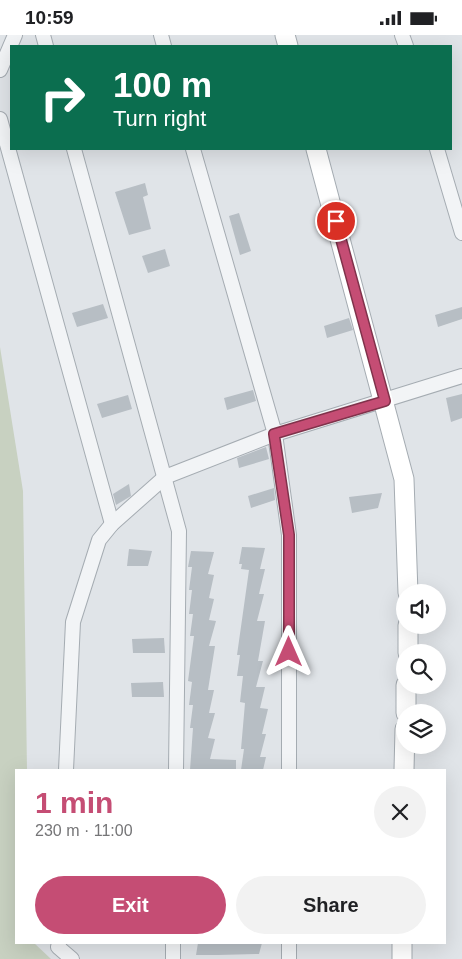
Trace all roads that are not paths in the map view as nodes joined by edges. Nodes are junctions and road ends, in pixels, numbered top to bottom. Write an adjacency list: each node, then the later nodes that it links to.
1 (14, 35): 2 (street)
2 (0, 70)
3 (0, 119): 13 (street)
4 (74, 150): 12 (street)
5 (194, 150): 11 (street)
6 (316, 150): 10 (street)
7 (437, 150): 8 (street)
8 (462, 233)
9 (462, 376): 10 (street)
10 (385, 401): 11 (street); 14 (street)
11 (274, 434): 12 (street); 18 (street)
12 (164, 477): 13 (street); 17 (street)
13 (112, 524): 16 (street)
14 (408, 584)
15 (404, 754): 19 (street)
16 (66, 769)
17 (176, 769)
18 (289, 769)
19 (404, 769)
20 (58, 944): 24 (street)
21 (173, 944): 25 (street)
22 (289, 944): 26 (street)
23 (402, 944): 27 (street)
24 (72, 959)
25 (173, 959)
26 (289, 959)
27 (402, 959)

